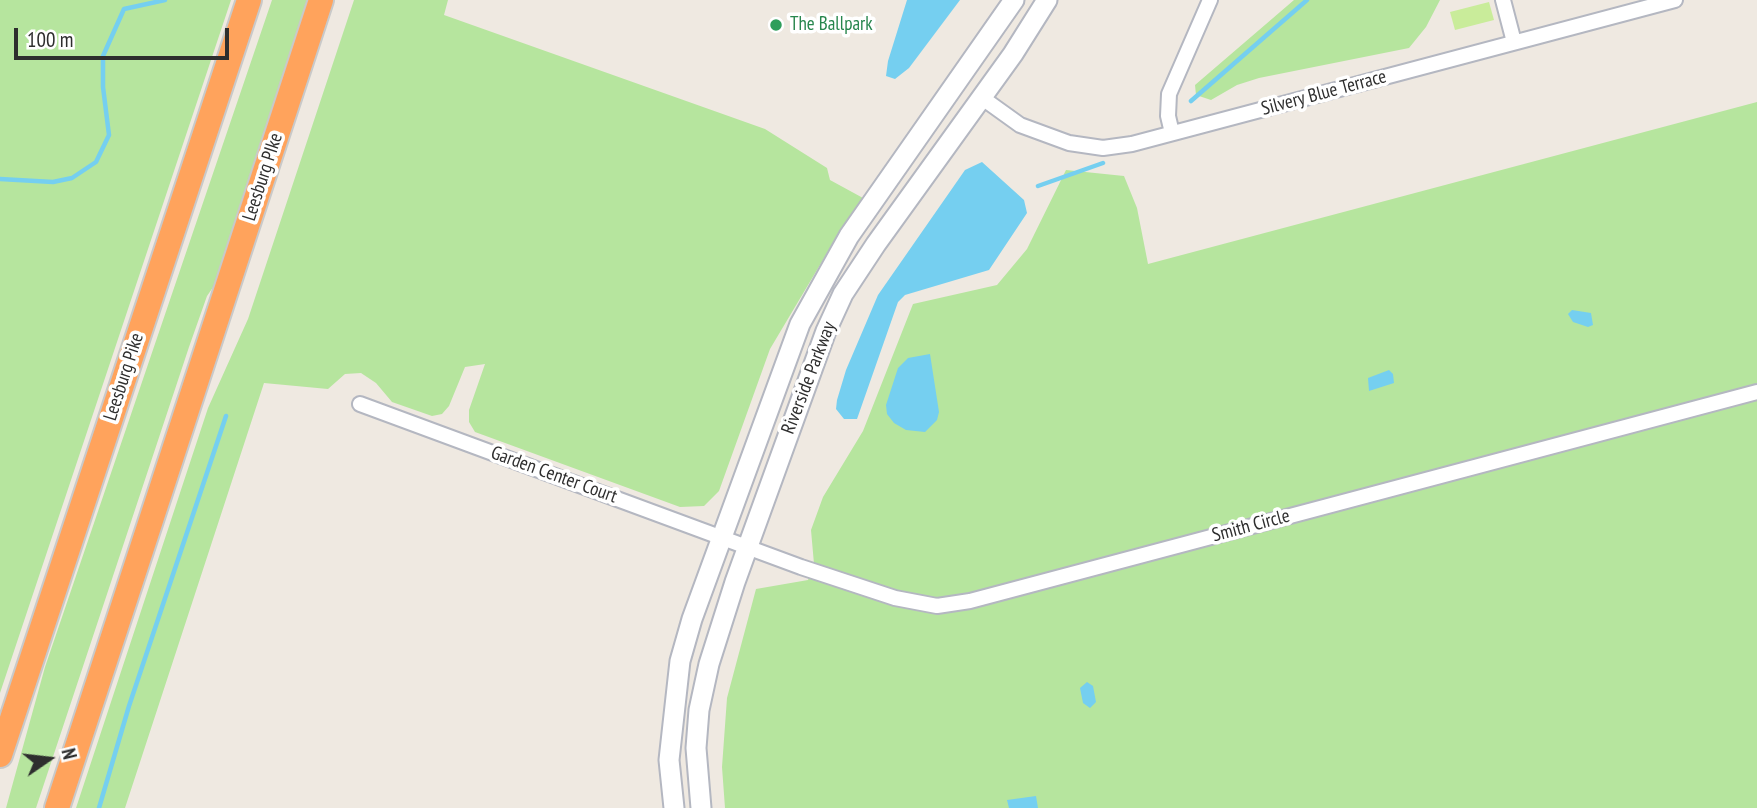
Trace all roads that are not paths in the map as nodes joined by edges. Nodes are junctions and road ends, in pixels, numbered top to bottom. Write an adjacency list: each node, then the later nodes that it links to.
1 (249, 0): 15 (highway, Leesburg Pike)
2 (321, 0): 16 (highway, Leesburg PIke)
3 (1014, 0): 13 (main road, Riverside Parkway)
4 (1047, 0): 9 (main road, Riverside Parkway)
5 (1210, 0): 10 (street)
6 (1503, 0): 8 (street)
7 (1675, 0): 8 (street, Silvery Blue Terrace)
8 (1514, 43): 10 (street, Silvery Blue Terrace)
9 (981, 97): 10 (street, Silvery Blue Terrace); 14 (main road, Riverside Parkway)
10 (1172, 133)
11 (1757, 392): 14 (street, Smith Circle)
12 (360, 404): 13 (street, Garden Center Court)
13 (722, 537): 14 (street, Garden Center Court); 17 (main road, Riverside Parkway)
14 (748, 546): 18 (main road, Riverside Parkway)
15 (0, 755)
16 (57, 808)
17 (674, 808)
18 (701, 808)

